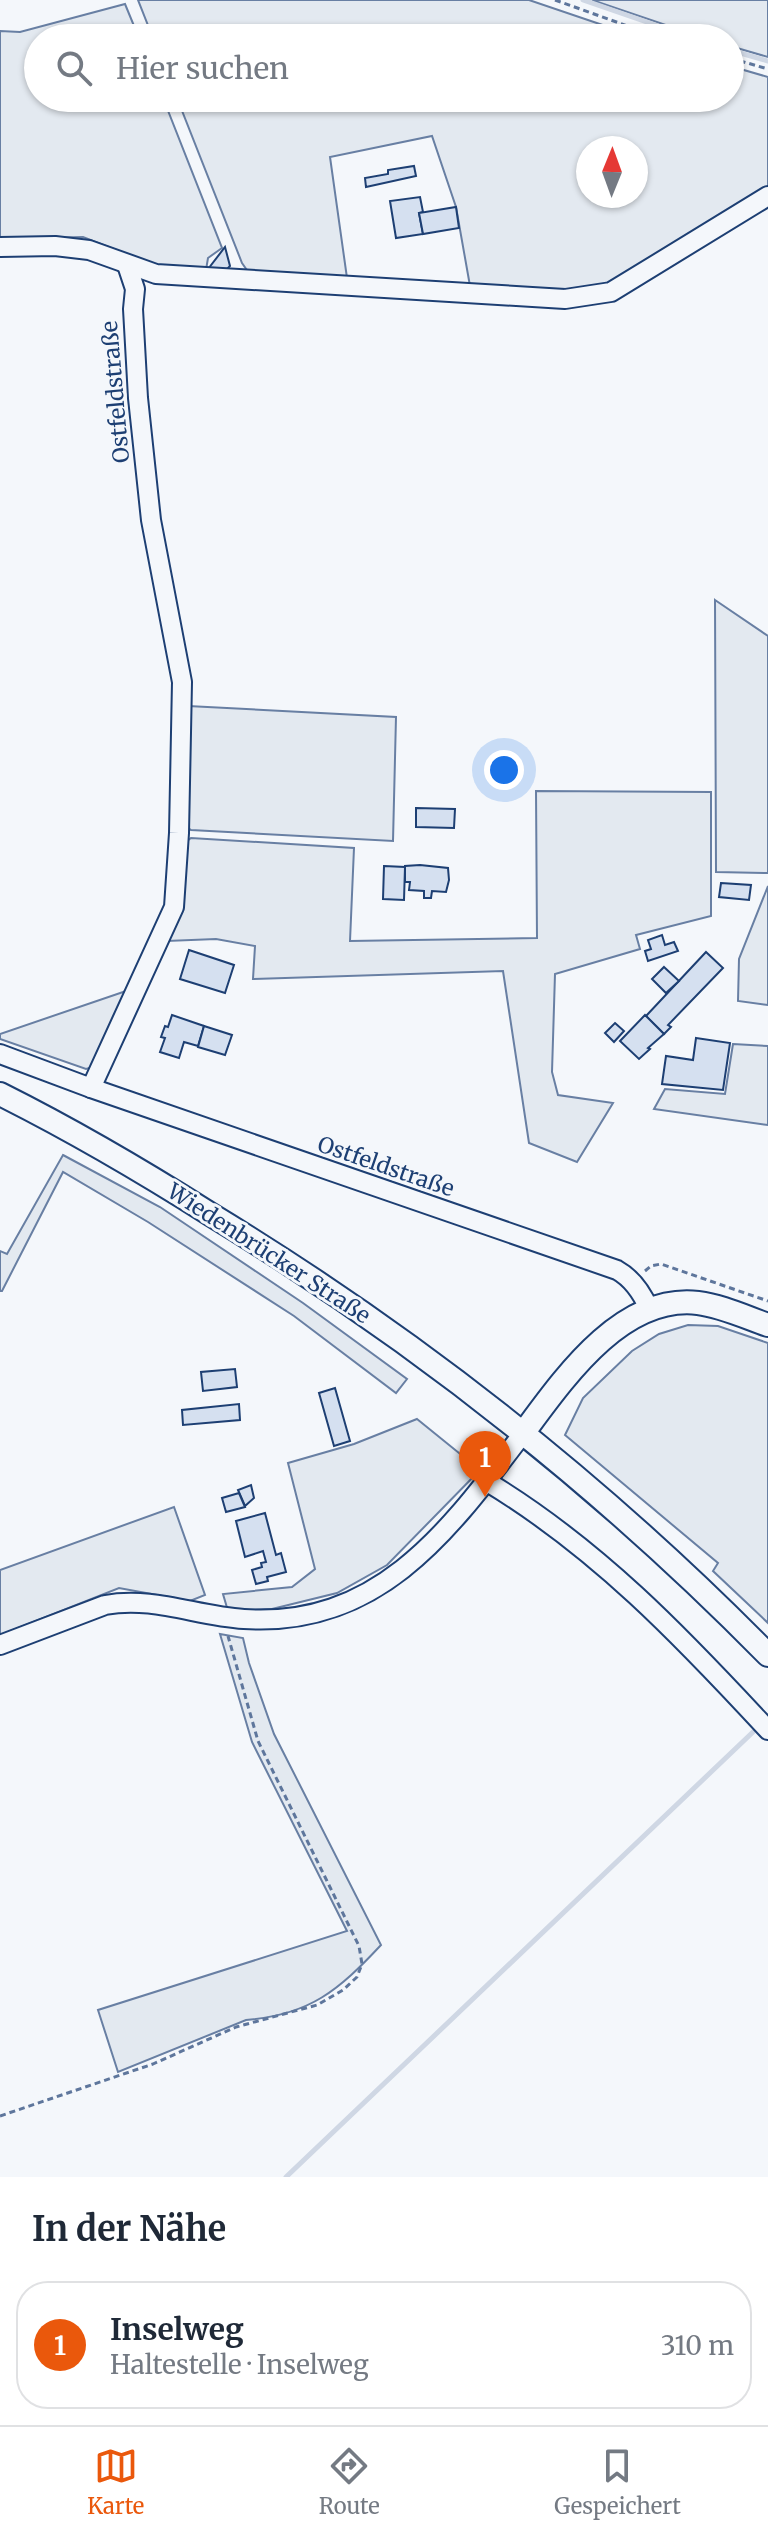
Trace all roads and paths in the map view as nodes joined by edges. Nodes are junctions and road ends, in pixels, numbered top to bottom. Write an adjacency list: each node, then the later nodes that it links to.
1 (555, 0): 2 (path)
2 (622, 24)
3 (744, 62): 4 (path)
4 (768, 69)
5 (768, 196): 8 (street)
6 (0, 247): 7 (street)
7 (127, 265): 8 (street); 9 (street, Ostfeldstraße)
8 (156, 274): 9 (street)
9 (135, 289): 11 (street, Ostfeldstraße)
10 (0, 1054): 11 (street, Ostfeldstraße)
11 (91, 1088): 13 (street, Ostfeldstraße)
12 (0, 1094): 17 (main road, Wiedenbrücker Straße)
13 (633, 1281): 14 (path); 15 (street)
14 (768, 1301)
15 (649, 1309): 16 (main road); 17 (main road)
16 (768, 1325)
17 (524, 1432): 18 (street); 21 (main road, Wiedenbrücker Straße)
18 (486, 1481): 19 (street); 22 (street)
19 (223, 1617): 20 (street); 23 (path)
20 (0, 1645)
21 (768, 1655)
22 (768, 1730)
23 (0, 2116)

